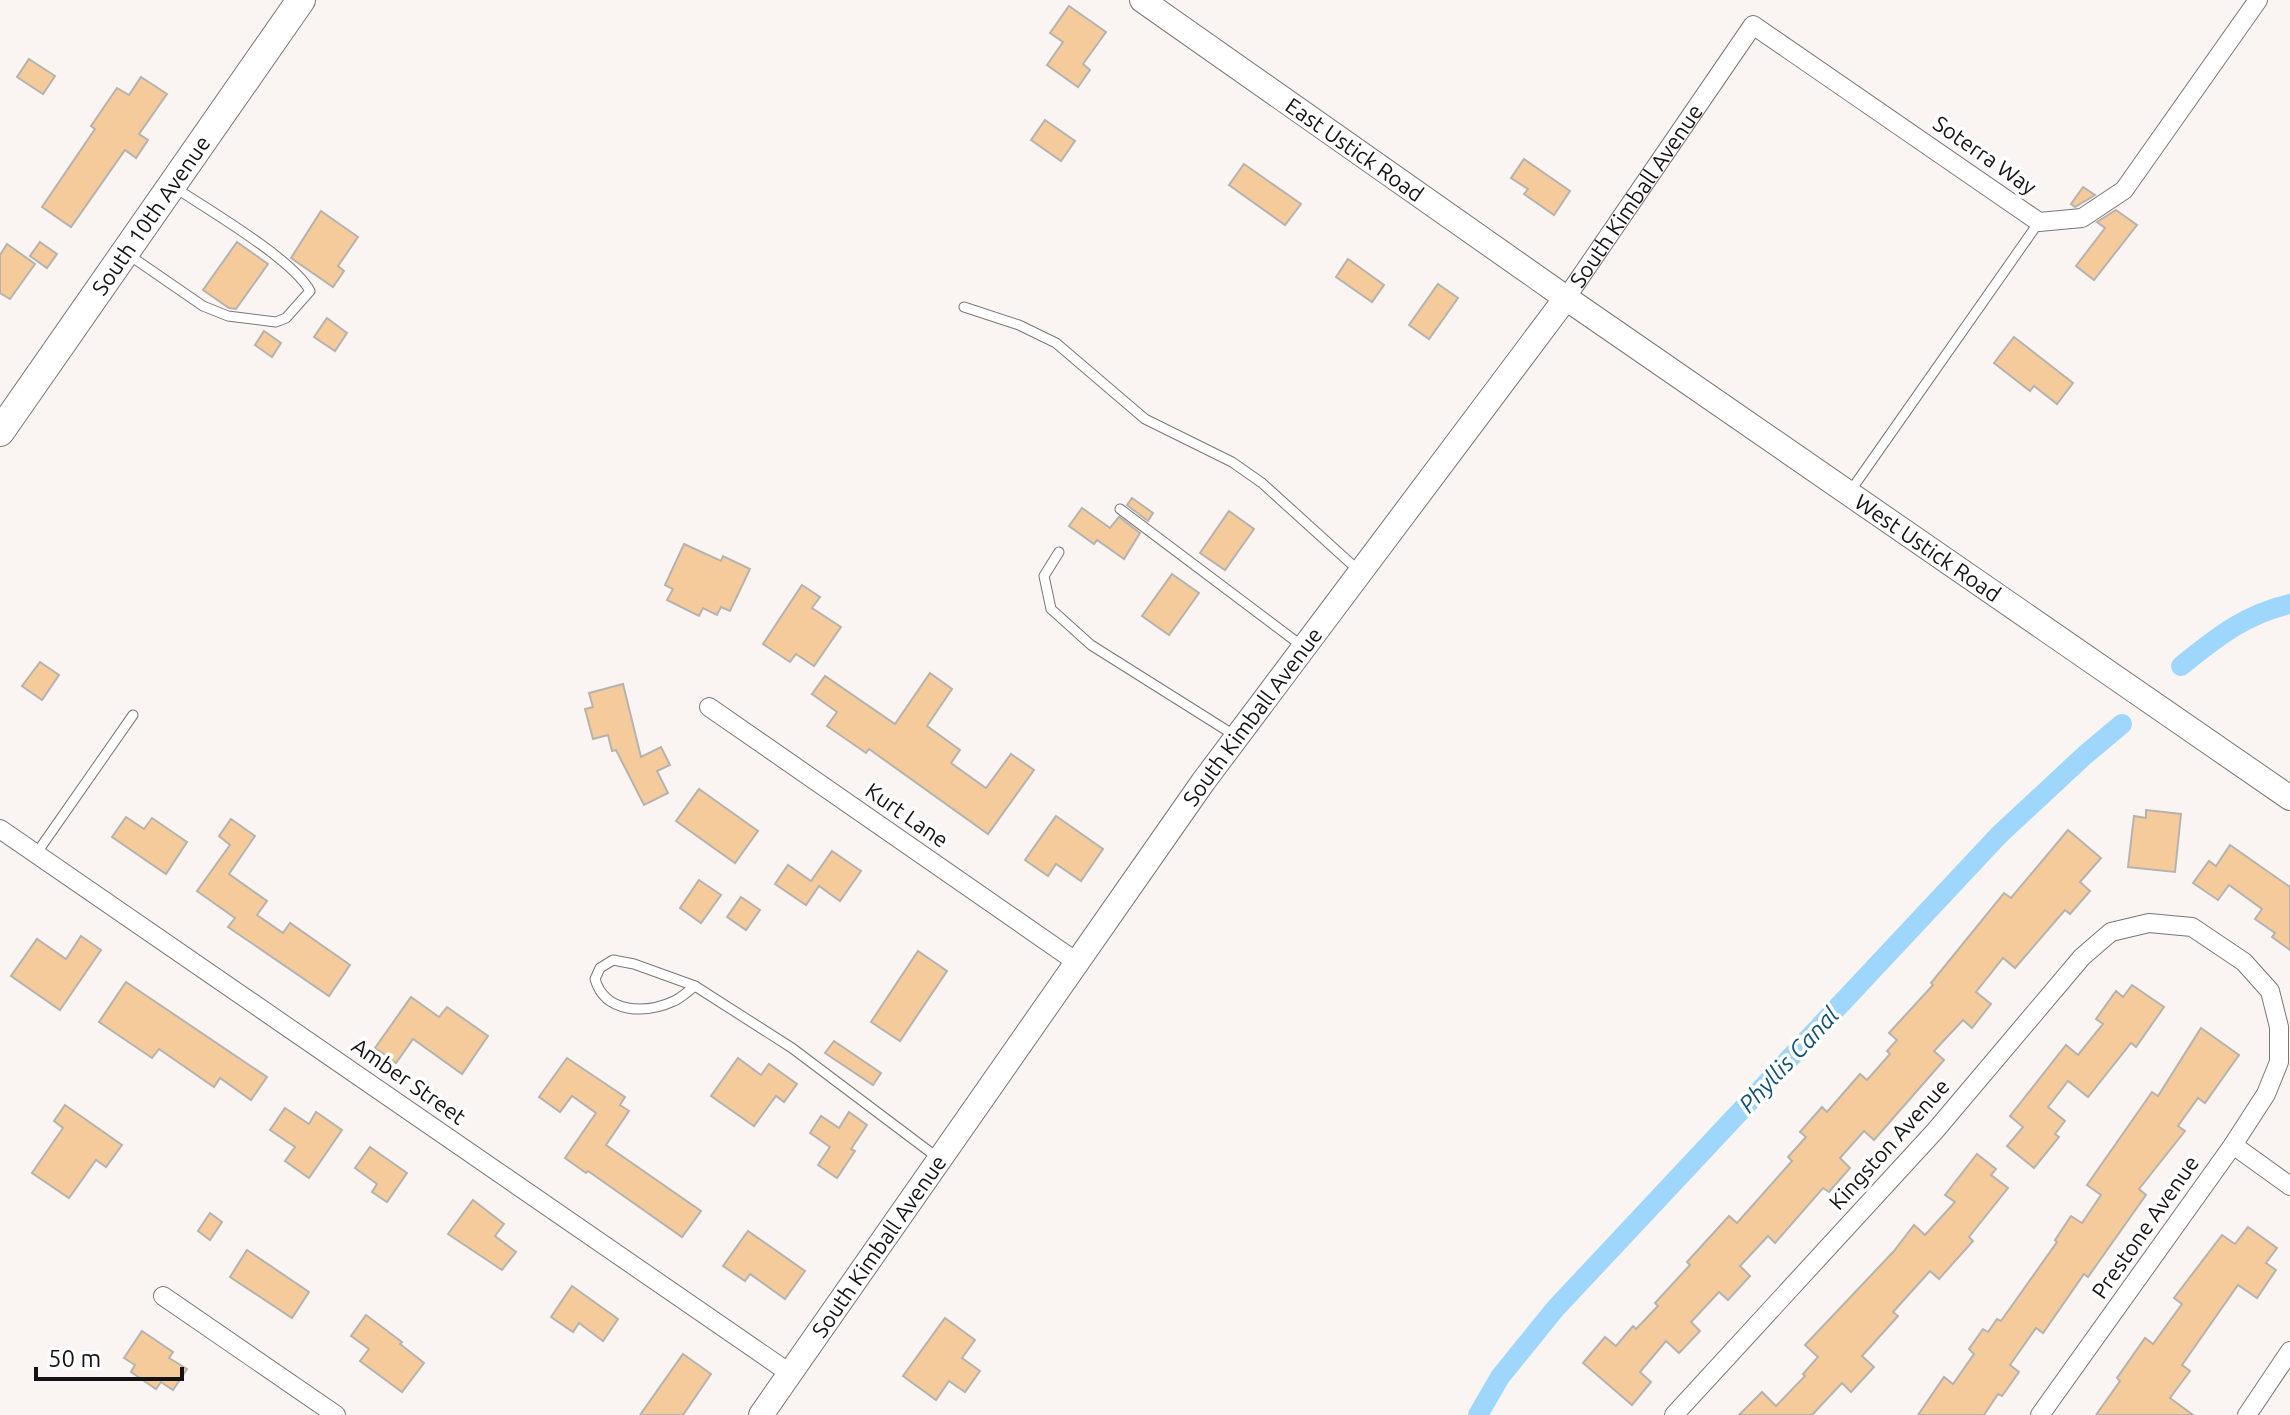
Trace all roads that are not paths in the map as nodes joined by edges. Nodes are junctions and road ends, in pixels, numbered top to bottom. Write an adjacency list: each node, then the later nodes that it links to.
1 (301, 0): 5 (main road, South 10th Avenue)
2 (1142, 0): 8 (main road, East Ustick Road)
3 (2258, 0): 6 (street, Soterra Way)
4 (1753, 25): 6 (street, Soterra Way); 8 (street, South Kimball Avenue)
5 (172, 186): 7 (main road, South 10th Avenue); 7 (lane)
6 (2039, 222): 11 (lane)
7 (126, 253): 10 (main road, South 10th Avenue)
8 (1566, 298): 11 (main road, West Ustick Road); 14 (main road, South Kimball Avenue)
9 (964, 307): 14 (lane)
10 (0, 432)
11 (1849, 493): 19 (main road, West Ustick Road)
12 (1120, 509): 15 (lane)
13 (1059, 552): 18 (lane)
14 (1361, 572): 15 (main road, South Kimball Avenue)
15 (1305, 648): 18 (main road, South Kimball Avenue)
16 (709, 707): 22 (street, Kurt Lane)
17 (133, 715): 21 (lane)
18 (1237, 737): 22 (main road, South Kimball Avenue)
19 (2290, 798)
20 (0, 829): 21 (street, Amber Street)
21 (36, 854): 30 (street, Amber Street)
22 (1078, 963): 26 (main road, South Kimball Avenue)
23 (695, 986): 23 (lane); 26 (lane)
24 (2279, 1062): 25 (street, Prestone Avenue); 33 (street, Kingston Avenue)
25 (2233, 1145): 27 (street); 34 (street, Prestone Avenue)
26 (941, 1160): 30 (main road, South Kimball Avenue)
27 (2290, 1186)
28 (163, 1296): 31 (street)
29 (2290, 1351): 35 (street)
30 (791, 1374): 32 (main road, South Kimball Avenue)
31 (336, 1415)
32 (761, 1415)
33 (1674, 1415)
34 (2040, 1415)
35 (2247, 1415)

